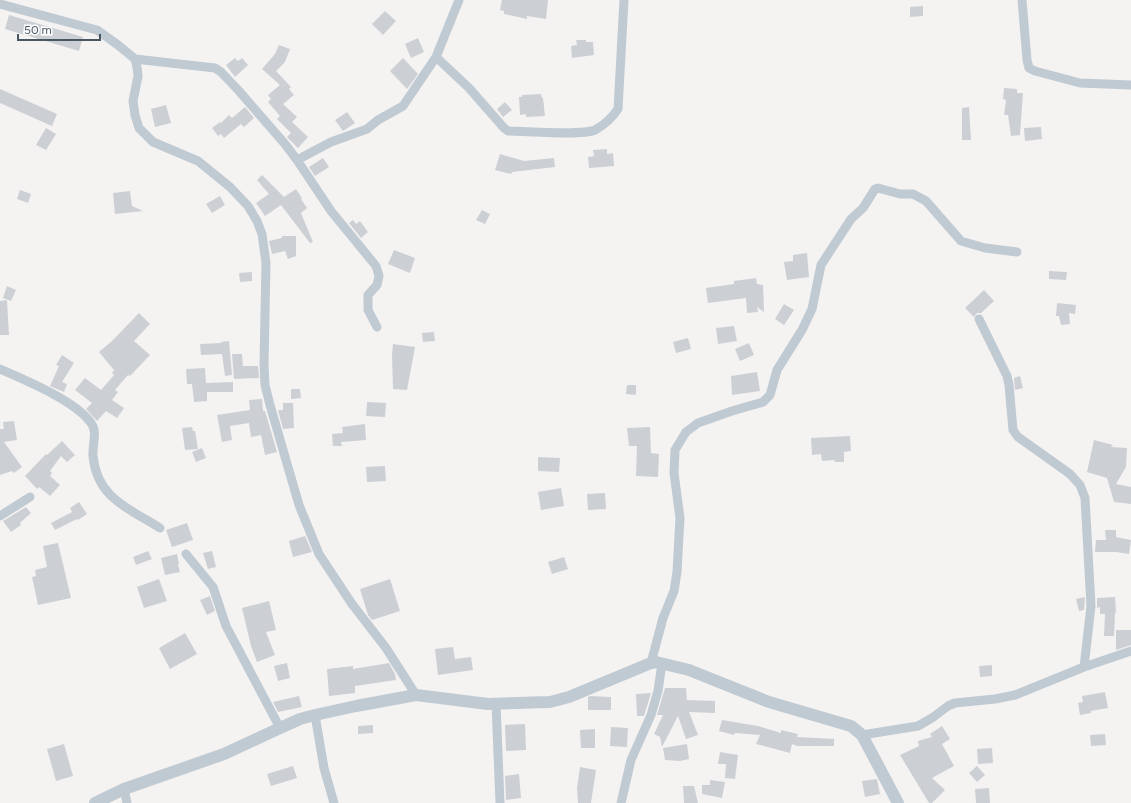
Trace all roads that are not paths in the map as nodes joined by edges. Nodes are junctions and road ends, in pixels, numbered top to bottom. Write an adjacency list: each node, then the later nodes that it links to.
1 (459, 0): 5 (street)
2 (624, 0): 5 (street)
3 (1022, 0): 7 (street)
4 (0, 4): 6 (street)
5 (436, 57): 8 (street)
6 (135, 59): 8 (street); 20 (street)
7 (1131, 84)
8 (297, 160): 11 (street)
9 (1017, 252): 18 (street)
10 (979, 319): 19 (street)
11 (377, 327)
12 (0, 369): 15 (street)
13 (30, 497): 14 (street)
14 (0, 516)
15 (160, 528)
16 (186, 554): 23 (street)
17 (1131, 651): 19 (street)
18 (656, 663): 21 (street); 24 (street); 30 (street)
19 (1084, 667): 24 (street)
20 (416, 695): 21 (street); 22 (street)
21 (496, 704): 29 (street)
22 (315, 715): 23 (street); 28 (street)
23 (280, 728): 25 (street)
24 (862, 735): 31 (street)
25 (124, 789): 26 (street); 27 (street)
26 (95, 803)
27 (127, 803)
28 (334, 803)
29 (500, 803)
30 (621, 803)
31 (898, 803)

